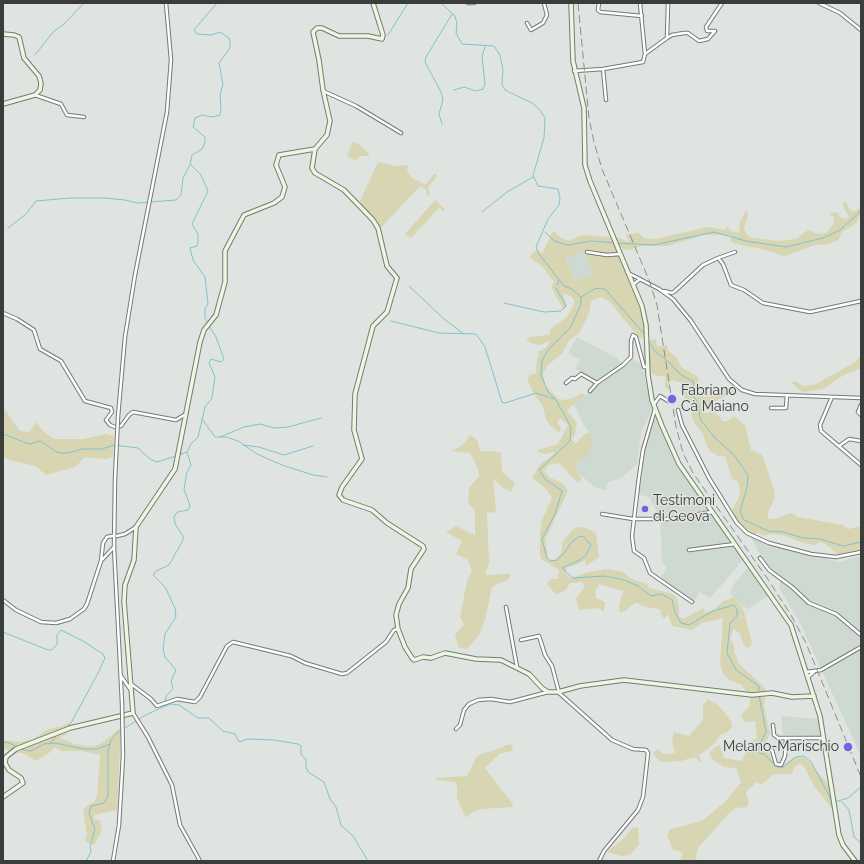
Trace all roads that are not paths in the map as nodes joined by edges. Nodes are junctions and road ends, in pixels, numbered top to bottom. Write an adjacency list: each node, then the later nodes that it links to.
1 (166, 3): 62 (street, bridge)
2 (373, 3): 20 (street)
3 (468, 3): 4 (street)
4 (474, 3)
5 (544, 3): 13 (street)
6 (571, 3): 19 (street)
7 (599, 3): 12 (street)
8 (640, 3): 12 (street)
9 (668, 3): 16 (street)
10 (722, 3): 16 (street)
11 (819, 3): 14 (street)
12 (642, 16): 17 (street)
13 (527, 23)
14 (861, 30)
15 (3, 34): 21 (street)
16 (666, 38): 17 (street)
17 (645, 54): 18 (street)
18 (603, 69): 19 (street); 22 (street)
19 (574, 71): 29 (street)
20 (323, 90): 25 (street); 26 (street)
21 (35, 95): 23 (street); 24 (street)
22 (606, 100)
23 (3, 104)
24 (84, 117)
25 (401, 133)
26 (316, 149): 50 (street); 70 (street)
27 (587, 252): 29 (street)
28 (735, 252): 30 (street)
29 (621, 254): 31 (street)
30 (718, 258): 35 (street); 36 (street)
31 (630, 274): 32 (street); 33 (street)
32 (632, 278): 33 (street); 34 (street)
33 (641, 279): 34 (street); 35 (street)
34 (634, 284): 38 (street)
35 (662, 290): 42 (street)
36 (861, 301)
37 (3, 313): 50 (street)
38 (647, 367): 40 (street); 47 (street)
39 (566, 383): 40 (street)
40 (597, 383): 41 (street)
41 (590, 391)
42 (787, 395): 43 (street); 48 (street)
43 (832, 397): 44 (street); 53 (street)
44 (861, 398)
45 (668, 401): 47 (street)
46 (861, 405): 51 (street)
47 (655, 407): 55 (street); 57 (street)
48 (771, 408)
49 (678, 410): 64 (street)
50 (187, 414): 58 (street)
51 (861, 415)
52 (861, 441): 53 (street)
53 (839, 446): 54 (street)
54 (861, 465)
55 (713, 512): 57 (street); 61 (street)
56 (602, 514): 57 (street)
57 (634, 519): 68 (street)
58 (136, 527): 60 (street); 79 (street)
59 (112, 536): 66 (street)
60 (117, 536)
61 (735, 544): 63 (street); 75 (street)
62 (114, 547): 66 (street); 77 (street)
63 (689, 550)
64 (861, 552)
65 (760, 558): 71 (street)
66 (101, 561): 67 (street)
67 (3, 600)
68 (692, 602)
69 (506, 607): 74 (street)
70 (398, 629): 74 (street); 79 (street)
71 (861, 635)
72 (521, 640): 82 (street)
73 (861, 646): 76 (street)
74 (517, 667): 81 (street)
75 (807, 672): 76 (street); 78 (street)
76 (815, 672): 78 (street)
77 (121, 676): 80 (street); 91 (street, bridge)
78 (808, 677): 83 (street)
79 (130, 684): 80 (street)
80 (130, 689): 84 (street)
81 (548, 692): 82 (street); 86 (street)
82 (559, 692): 83 (street); 93 (street)
83 (814, 696): 88 (street)
84 (133, 713): 90 (street); 92 (street)
85 (773, 725): 87 (street)
86 (456, 729)
87 (786, 738): 88 (street); 89 (street)
88 (823, 738): 94 (street)
89 (772, 750)
90 (3, 797)
91 (113, 861)
92 (200, 861)
93 (599, 861)
94 (855, 861)

